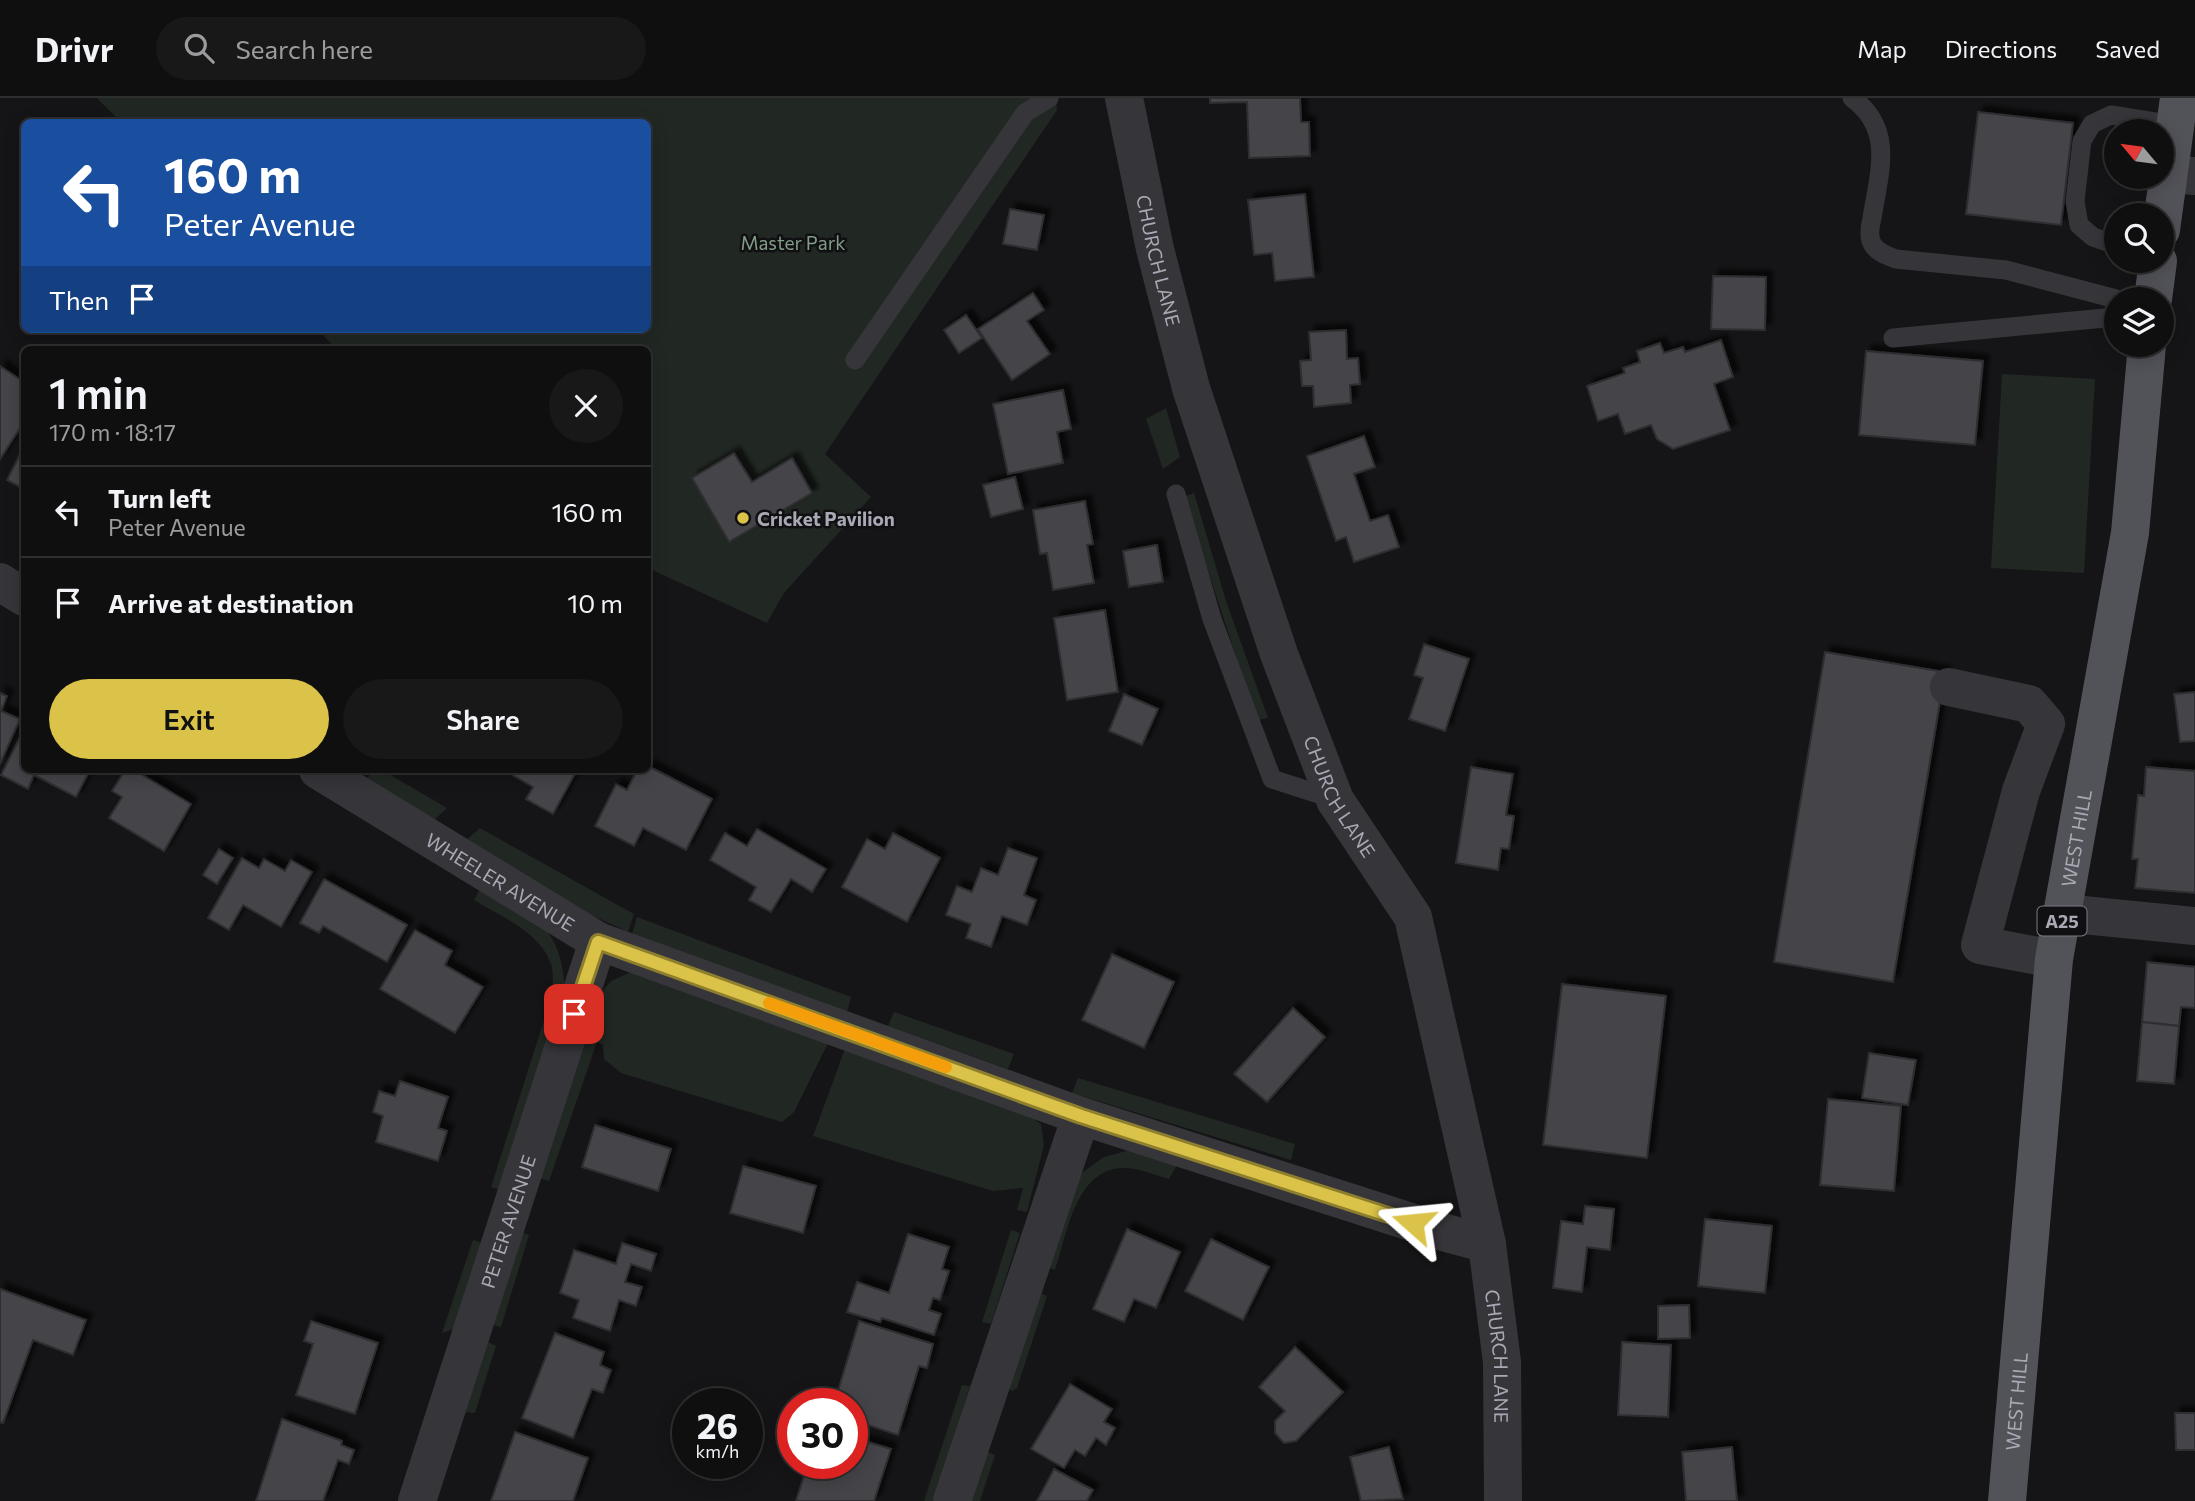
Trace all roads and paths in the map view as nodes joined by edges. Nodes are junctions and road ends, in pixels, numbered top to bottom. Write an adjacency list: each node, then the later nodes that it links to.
1 (1049, 98): 12 (lane)
2 (1124, 98): 18 (street, CHURCH LANE)
3 (1852, 98): 8 (lane)
4 (2176, 112): 5 (main road); 7 (lane)
5 (2182, 175): 6 (main road)
6 (2171, 203)
7 (2104, 241)
8 (2104, 296)
9 (2104, 318): 10 (lane)
10 (1893, 338)
11 (2146, 357): 19 (main road, WEST HILL / A25)
12 (855, 360)
13 (1176, 494): 18 (lane)
14 (0, 582): 15 (street)
15 (21, 595)
16 (1949, 687): 22 (street)
17 (323, 773): 21 (street, WHEELER AVENUE)
18 (1335, 800): 24 (street, CHURCH LANE)
19 (2063, 913): 20 (street); 22 (main road, WEST HILL / A25)
20 (2195, 926)
21 (598, 942): 23 (street, WHEELER AVENUE); 25 (street, PETER AVENUE)
22 (2054, 959): 28 (main road, WEST HILL / A25)
23 (1081, 1116): 24 (street, WHEELER AVENUE); 26 (street)
24 (1487, 1244): 27 (street, CHURCH LANE)
25 (417, 1501)
26 (952, 1501)
27 (1503, 1501)
28 (2007, 1501)

